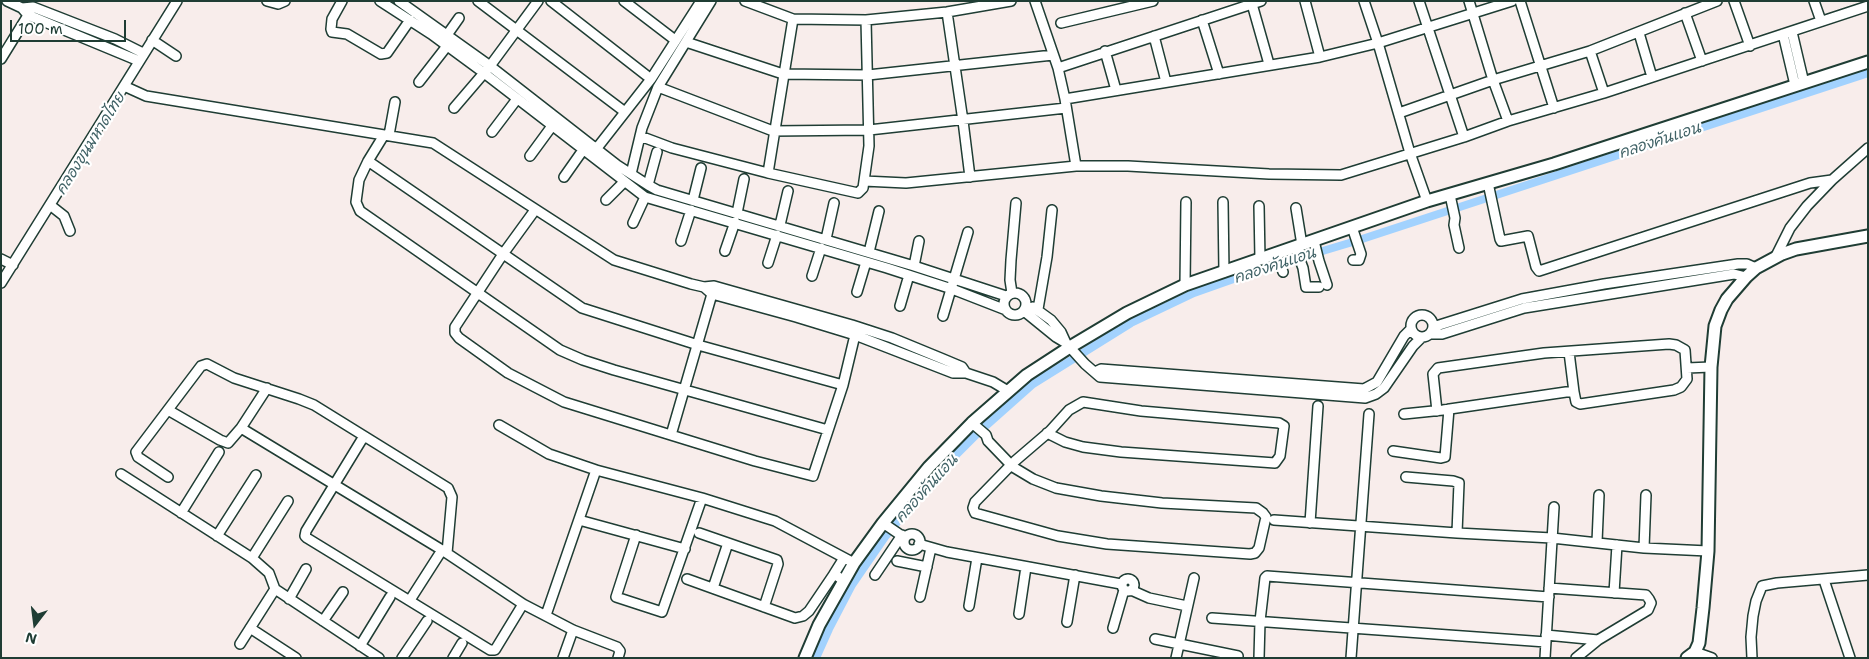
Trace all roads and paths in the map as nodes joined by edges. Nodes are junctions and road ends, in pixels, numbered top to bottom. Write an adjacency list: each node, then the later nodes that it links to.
1 (7, 1): 30 (street)
2 (176, 1): 49 (street)
3 (267, 1): 4 (street)
4 (285, 1)
5 (342, 1): 36 (street)
6 (380, 1): 36 (street)
7 (399, 1): 45 (street)
8 (478, 1): 42 (street)
9 (538, 1): 42 (street)
10 (551, 1): 71 (street)
11 (624, 1): 47 (street)
12 (711, 1): 48 (street)
13 (744, 1): 35 (street)
14 (1011, 1): 31 (street)
15 (1035, 1): 55 (street)
16 (1153, 1): 27 (street)
17 (1305, 1): 58 (street)
18 (1364, 1): 50 (street)
19 (1418, 1): 41 (street)
20 (1469, 1): 32 (street)
21 (1512, 1): 32 (street)
22 (1520, 1): 64 (street)
23 (1717, 1): 33 (street)
24 (1734, 1): 52 (street)
25 (1814, 1): 39 (street)
26 (701, 2): 47 (street)
27 (1138, 3): 40 (street)
28 (1256, 3): 38 (street); 62 (street)
29 (1866, 5): 39 (street)
30 (28, 10): 57 (street); 59 (street)
31 (947, 12): 37 (street); 63 (street)
32 (1473, 13): 41 (street); 72 (street)
33 (1685, 14): 43 (street); 60 (street)
34 (460, 18): 45 (street)
35 (793, 19): 37 (street); 67 (street)
36 (410, 20): 51 (street)
37 (866, 20): 69 (street)
38 (1202, 20): 46 (street); 68 (street)
39 (1822, 21): 44 (street)
40 (1062, 23)
41 (1428, 28): 50 (street); 80 (street)
42 (517, 30): 66 (street); 87 (street)
43 (1639, 33): 54 (street); 70 (street)
44 (1788, 33): 52 (street); 75 (street)
45 (447, 35): 66 (street)
46 (1154, 36): 53 (street); 74 (street)
47 (675, 40): 71 (street)
48 (686, 42): 67 (street); 77 (street)
49 (157, 43): 56 (street); 57 (street)
50 (1378, 43): 58 (street); 88 (street)
51 (447, 46): 66 (street); 73 (street)
52 (1750, 46): 60 (street)
53 (1105, 51): 65 (street); 78 (street)
54 (1590, 51): 64 (street); 79 (street)
55 (1053, 54): 63 (street); 65 (street)
56 (176, 56)
57 (141, 57): 76 (street)
58 (1320, 57): 62 (street)
59 (1, 60)
60 (1702, 61): 70 (street)
61 (1868, 62): 75 (street)
62 (1269, 64): 68 (street)
63 (954, 65): 69 (street); 89 (street)
64 (1540, 65): 72 (street); 86 (street)
65 (1058, 68): 83 (street)
66 (487, 70): 81 (street); 84 (street); 85 (street)
67 (783, 74): 69 (street); 93 (street)
68 (1219, 74): 74 (street)
69 (868, 75): 92 (street)
70 (1652, 77): 79 (street)
71 (652, 79): 87 (street)
72 (1493, 80): 80 (street); 90 (street)
73 (419, 82)
74 (1166, 82): 78 (street)
75 (1800, 84): 117 (street)
76 (126, 87): 95 (street); 129 (street)
77 (658, 87): 93 (street); 96 (street)
78 (1116, 90): 83 (street)
79 (1604, 94): 86 (street)
80 (1450, 95): 88 (street); 97 (street)
81 (517, 99): 85 (street); 94 (street)
82 (395, 102): 95 (street)
83 (1066, 103): 89 (street); 105 (street)
84 (454, 108)
85 (536, 108): 91 (street); 98 (street)
86 (1554, 108): 90 (street)
87 (625, 112): 98 (street)
88 (1399, 113): 102 (street)
89 (963, 121): 92 (street); 111 (street)
90 (1508, 122): 97 (street)
91 (552, 126): 100 (street); 103 (street)
92 (869, 130): 93 (street); 114 (street)
93 (773, 131): 108 (street)
94 (492, 132)
95 (387, 135): 104 (street); 131 (street)
96 (640, 136): 108 (street); 109 (street)
97 (1464, 137): 102 (street)
98 (597, 148): 106 (street)
99 (1868, 148): 113 (street)
100 (584, 150): 106 (street); 110 (street)
101 (657, 152): 116 (street)
102 (1410, 153): 105 (street); 123 (street)
103 (530, 156)
104 (368, 161): 152 (street); 176 (street)
105 (1076, 166): 111 (street)
106 (614, 168): 109 (street); 115 (street)
107 (701, 168): 122 (street)
108 (768, 173): 114 (street)
109 (631, 174): 116 (street)
110 (564, 177)
111 (970, 177): 114 (street)
112 (744, 179): 135 (street)
113 (1832, 180): 117 (street); 154 (street)
114 (864, 181)
115 (624, 182): 119 (street); 121 (street)
116 (648, 185): 122 (street)
117 (1489, 188): 120 (street)
118 (788, 191): 137 (street)
119 (645, 197): 132 (street); 136 (street)
120 (1450, 197): 123 (street); 148 (street)
121 (606, 200)
122 (693, 200): 135 (street)
123 (1428, 201): 139 (street)
124 (1186, 202): 171 (street)
125 (1223, 202): 164 (street)
126 (834, 203): 143 (street)
127 (1016, 203): 178 (street)
128 (1259, 206): 156 (street)
129 (55, 208): 138 (street); 161 (street)
130 (1296, 208): 149 (street)
131 (535, 210): 152 (street); 172 (street)
132 (691, 210): 135 (street); 144 (street)
133 (1052, 210): 182 (street)
134 (880, 211): 151 (street)
135 (736, 218): 137 (street); 150 (street)
136 (633, 223)
137 (779, 230): 141 (street); 159 (street)
138 (70, 231)
139 (1354, 231): 146 (street); 157 (street)
140 (968, 232): 169 (street)
141 (797, 236): 143 (street); 147 (street)
142 (1868, 236): 154 (street)
143 (826, 239): 151 (street)
144 (680, 241)
145 (919, 241): 162 (street)
146 (1315, 244): 149 (street); 149 (street)
147 (821, 248): 158 (street); 167 (street)
148 (1459, 248)
149 (1298, 249): 153 (street)
150 (725, 251)
151 (869, 252): 160 (street)
152 (504, 254): 176 (street); 189 (street)
153 (1277, 256): 156 (street); 165 (street)
154 (1775, 258): 163 (street)
155 (1, 259): 161 (street)
156 (1260, 259): 164 (street)
157 (1353, 260)
158 (866, 262): 160 (street); 175 (street)
159 (768, 263)
160 (889, 263): 162 (street); 166 (street)
161 (12, 265): 170 (street)
162 (914, 266): 169 (street)
163 (1756, 268): 168 (street); 174 (street)
164 (1224, 272): 171 (street)
165 (1282, 272)
166 (909, 275): 173 (street); 179 (street)
167 (812, 276)
168 (1746, 277): 174 (street); 192 (street)
169 (955, 279): 173 (street); 178 (street)
170 (1, 283)
171 (1185, 285): 190 (street)
172 (704, 287): 177 (street); 183 (street)
173 (952, 289): 181 (street); 184 (street)
174 (1605, 289): 186 (street)
175 (857, 292)
176 (478, 294): 197 (street); 211 (street)
177 (712, 294): 183 (street); 189 (street)
178 (1009, 295): 180 (street); 181 (street)
179 (900, 306)
180 (1025, 307): 181 (street); 182 (street); 190 (street)
181 (1006, 310)
182 (1038, 310): 190 (street)
183 (797, 313): 187 (street); 188 (street)
184 (942, 316)
185 (1411, 330): 186 (street); 186 (street); 194 (street)
186 (1428, 333): 194 (street)
187 (855, 335): 188 (street); 195 (street)
188 (891, 343): 198 (street)
189 (698, 345): 195 (street); 197 (street)
190 (1070, 346): 194 (street); 198 (street)
191 (1568, 352): 193 (street); 199 (street); 203 (street)
192 (1711, 367): 193 (street); 245 (street)
193 (1687, 368): 199 (street)
194 (1095, 372)
195 (843, 385): 209 (street)
196 (267, 388): 202 (street); 208 (street); 212 (street)
197 (684, 390): 209 (street); 211 (street)
198 (1008, 391): 207 (street)
199 (1574, 392): 201 (street)
200 (1318, 406): 230 (street)
201 (1449, 409): 203 (street); 213 (street)
202 (168, 410): 208 (street); 219 (street)
203 (1437, 411): 205 (street)
204 (1369, 414): 232 (street)
205 (1404, 414)
206 (499, 424): 216 (street)
207 (975, 425): 215 (street); 231 (street)
208 (241, 428): 221 (street)
209 (828, 430): 211 (street)
210 (1046, 433): 210 (street); 215 (street)
211 (671, 435)
212 (364, 436): 221 (street); 246 (street)
213 (1393, 451)
214 (219, 452): 227 (street)
215 (1015, 465): 215 (street)
216 (596, 470): 224 (street); 228 (street)
217 (121, 474): 227 (street)
218 (256, 475): 236 (street)
219 (168, 477)
220 (1406, 478): 234 (street)
221 (335, 485): 246 (street); 271 (street)
222 (1599, 495): 239 (street)
223 (1646, 495): 243 (street)
224 (702, 498): 244 (street); 249 (street)
225 (288, 502): 247 (street)
226 (1554, 507): 238 (street)
227 (182, 513): 236 (street)
228 (579, 520): 235 (street); 277 (street)
229 (1274, 520): 230 (street)
230 (1310, 523): 232 (street)
231 (884, 524): 237 (street); 249 (street)
232 (1360, 526): 234 (street); 261 (street)
233 (699, 533): 240 (street)
234 (1457, 533): 238 (street)
235 (636, 535): 244 (street); 244 (street)
236 (217, 536): 247 (street)
237 (903, 536): 242 (street); 254 (street)
238 (1552, 538): 239 (street); 266 (street)
239 (1597, 542): 241 (street)
240 (728, 543): 262 (street); 275 (street)
241 (1617, 545): 243 (street); 267 (street)
242 (931, 548): 248 (street); 252 (street)
243 (1644, 548): 245 (street)
244 (685, 549)
245 (1708, 551): 294 (street)
246 (444, 552): 271 (street); 272 (street)
247 (252, 558): 264 (street)
248 (977, 558): 251 (street); 273 (street)
249 (849, 561): 257 (street)
250 (897, 561): 252 (street)
251 (1026, 566): 255 (street); 276 (street)
252 (927, 567): 269 (street)
253 (306, 569): 270 (street)
254 (875, 575)
255 (1075, 575): 263 (street); 282 (street)
256 (1868, 575): 260 (street)
257 (839, 577): 275 (street); 302 (street)
258 (1194, 578): 274 (street)
259 (687, 579): 262 (street)
260 (1824, 580): 309 (street); 310 (street)
261 (1356, 583): 266 (street); 280 (street); 285 (street)
262 (713, 588): 275 (street)
263 (1125, 588): 274 (street); 284 (street)
264 (275, 590): 270 (street); 283 (street)
265 (342, 592): 281 (street)
266 (1549, 593): 267 (street); 287 (street)
267 (1614, 593): 289 (street)
268 (390, 597): 293 (street)
269 (920, 597)
270 (289, 599): 281 (street)
271 (410, 600): 272 (street)
272 (523, 604): 277 (street)
273 (969, 606)
274 (1187, 606): 291 (street)
275 (764, 607)
276 (1019, 614)
277 (546, 615): 286 (street)
278 (1212, 618): 280 (street)
279 (427, 621): 298 (street)
280 (1260, 621): 285 (street); 304 (street)
281 (322, 622): 293 (street)
282 (1067, 622)
283 (250, 628): 292 (street); 296 (street)
284 (1113, 628)
285 (1353, 628): 287 (street); 305 (street)
286 (573, 630): 300 (street); 301 (street)
287 (1546, 638): 289 (street); 306 (street)
288 (1156, 639): 291 (street)
289 (1598, 640): 307 (street)
290 (462, 643): 299 (street)
291 (1178, 643): 295 (street); 303 (street)
292 (240, 644)
293 (360, 646): 297 (street)
294 (1691, 655): 308 (street)
295 (1238, 656)
296 (296, 658)
297 (379, 658)
298 (402, 658)
299 (453, 658)
300 (563, 658)
301 (618, 658)
302 (805, 658)
303 (1176, 658)
304 (1259, 658)
305 (1351, 658)
306 (1545, 658)
307 (1576, 658)
308 (1712, 658)
309 (1752, 658)
310 (1850, 658)

